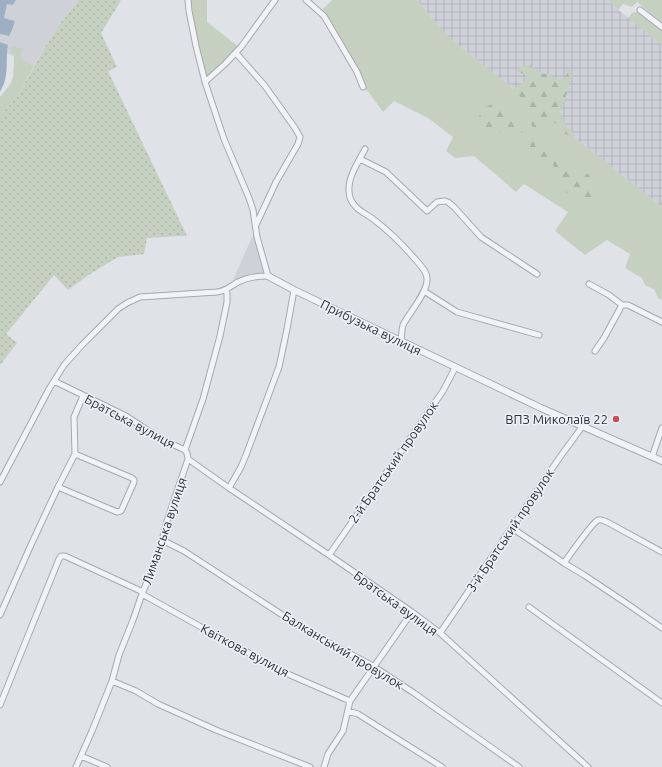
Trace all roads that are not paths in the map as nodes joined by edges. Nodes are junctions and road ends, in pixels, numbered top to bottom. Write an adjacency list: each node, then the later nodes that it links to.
1 (188, 0): 7 (street)
2 (275, 0): 6 (street)
3 (306, 0): 8 (street)
4 (640, 10): 5 (street)
5 (662, 27)
6 (236, 53): 7 (street); 11 (street)
7 (205, 82): 11 (street)
8 (363, 87)
9 (365, 149): 10 (street)
10 (360, 159): 12 (street); 17 (street)
11 (256, 226): 13 (street)
12 (537, 274)
13 (268, 276): 15 (street); 16 (street, Прибузька вулиця)
14 (589, 284): 18 (street)
15 (226, 290): 24 (street); 28 (street)
16 (294, 290): 21 (street, Прибузька вулиця); 35 (street)
17 (424, 291): 20 (street); 21 (street)
18 (622, 305): 19 (street); 22 (street)
19 (662, 322)
20 (539, 335)
21 (401, 341): 23 (street, Прибузька вулиця)
22 (595, 351)
23 (456, 368): 26 (street, Прибузька вулиця); 39 (street, 2-й Братський провулок)
24 (54, 381): 25 (street, Братська вулиця); 33 (street)
25 (83, 396): 28 (street, Братська вулиця); 29 (street)
26 (582, 427): 30 (street, Прибузька вулиця); 36 (street, 3-й Братський провулок)
27 (662, 428): 30 (street)
28 (185, 450): 31 (street)
29 (75, 454): 34 (street); 34 (street)
30 (652, 457): 32 (street, Прибузька вулиця)
31 (188, 459): 35 (street, Братська вулиця); 37 (street, Лиманська вулиця)
32 (662, 462)
33 (0, 482)
34 (58, 487): 44 (street)
35 (229, 488): 39 (street, Братська вулиця)
36 (512, 528): 40 (street); 46 (street, 3-й Братський провулок)
37 (162, 540): 41 (street, Лиманська вулиця); 47 (street, Балканський провулок)
38 (662, 552): 40 (street)
39 (329, 555): 43 (street, Братська вулиця)
40 (564, 563): 45 (street)
41 (143, 593): 48 (street, Лиманська вулиця); 49 (street, Квіткова вулиця); 51 (street, Квіткова вулиця)
42 (529, 607): 50 (street)
43 (412, 612): 46 (street, Братська вулиця); 47 (street)
44 (0, 615)
45 (662, 628)
46 (440, 633): 60 (street, Братська вулиця)
47 (373, 666): 49 (street); 59 (street, Балканський провулок)
48 (112, 681): 53 (street, Лиманська вулиця); 56 (street)
49 (350, 700): 52 (street)
50 (662, 703)
51 (0, 705)
52 (348, 711): 57 (street); 58 (street)
53 (81, 756): 54 (street, Лиманська вулиця); 55 (street)
54 (76, 767)
55 (107, 767)
56 (310, 767)
57 (324, 767)
58 (442, 767)
59 (519, 767)
60 (588, 767)

